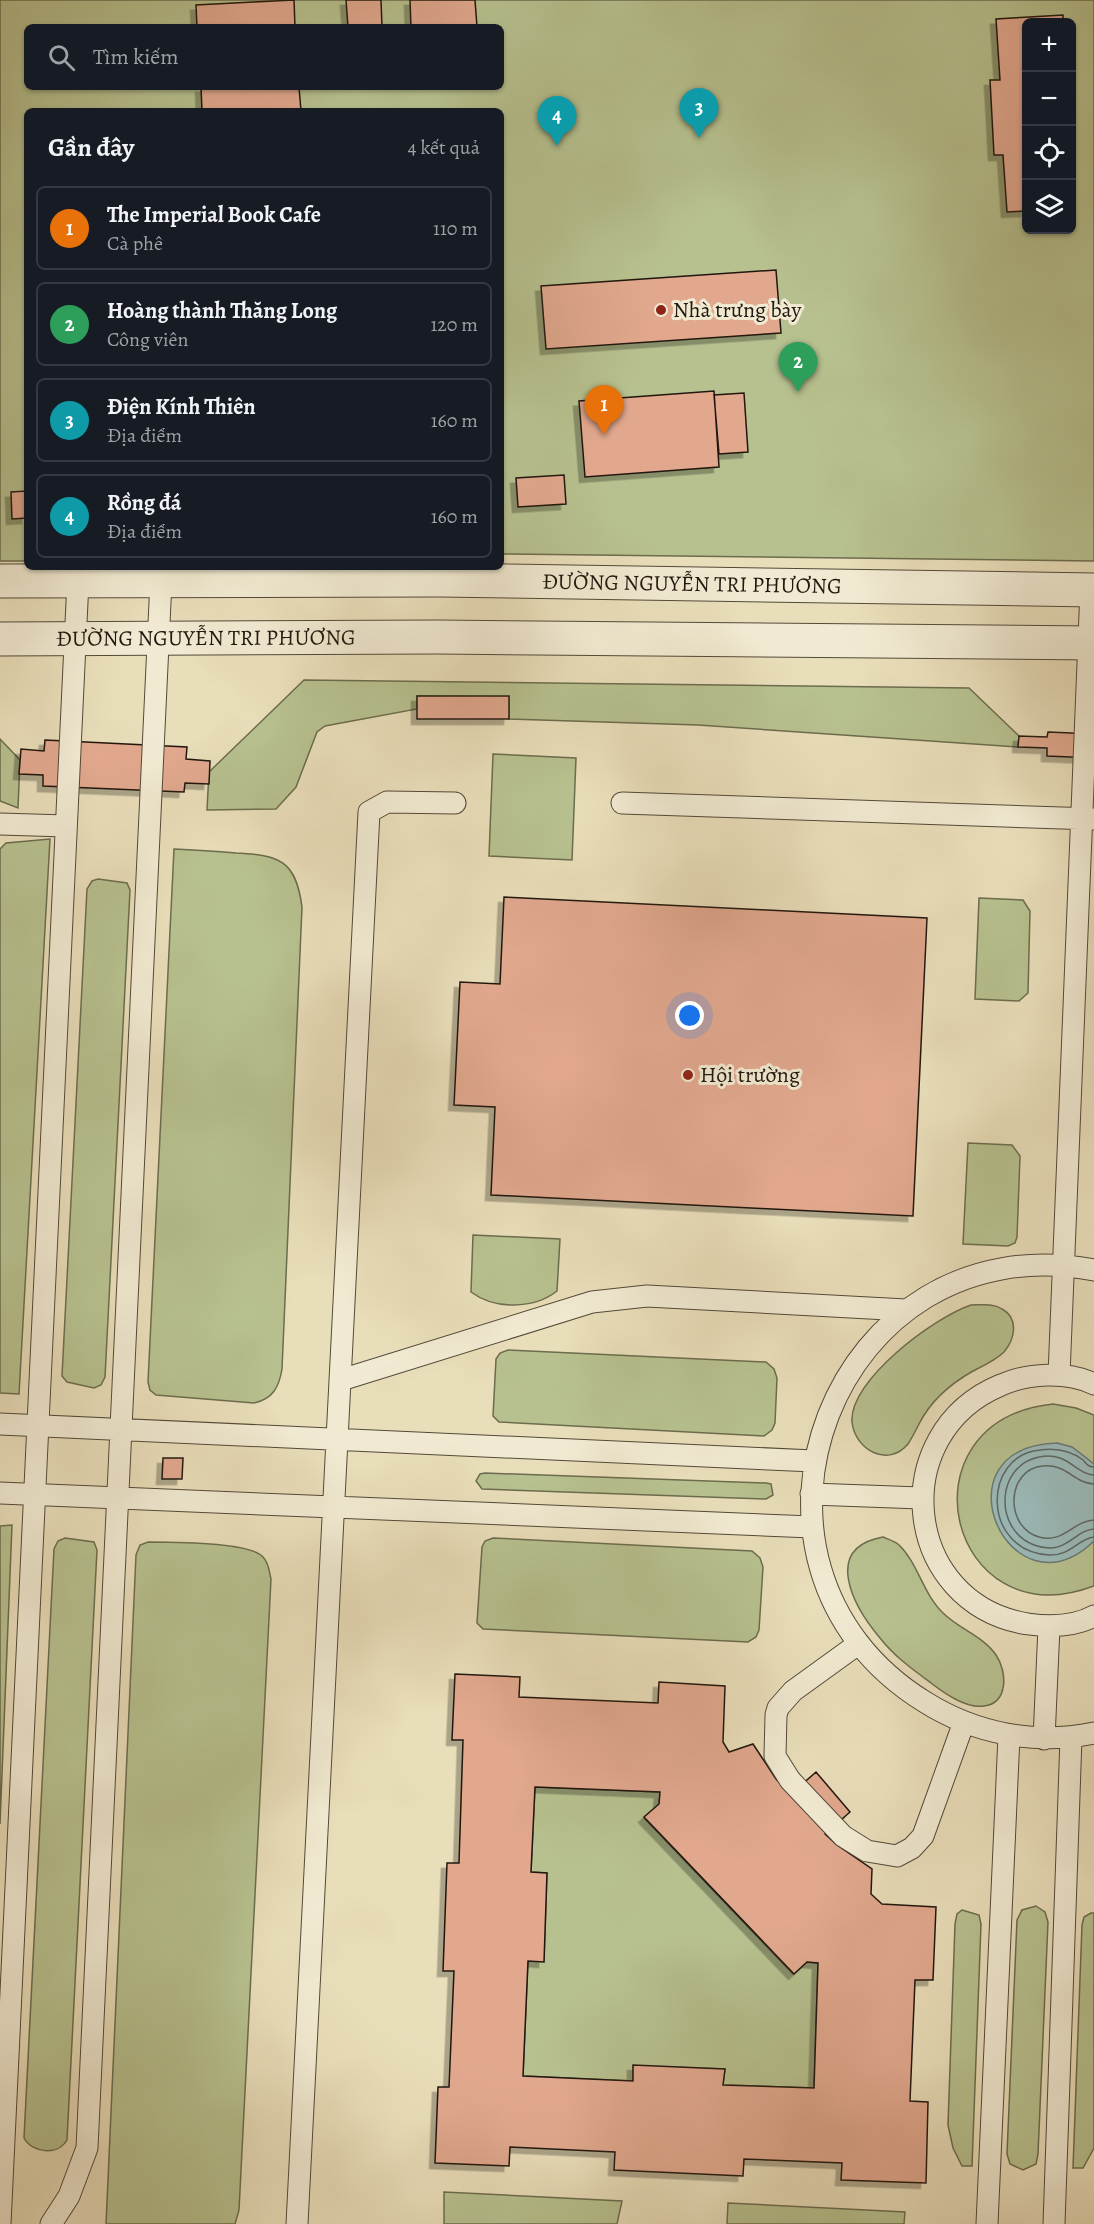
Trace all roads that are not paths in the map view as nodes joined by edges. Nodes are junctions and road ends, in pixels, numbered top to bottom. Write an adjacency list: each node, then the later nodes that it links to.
1 (0, 581): 2 (street, ĐƯỜNG NGUYỄN TRI PHƯƠNG)
2 (78, 581): 3 (street, ĐƯỜNG NGUYỄN TRI PHƯƠNG); 6 (lane)
3 (161, 581): 4 (street, ĐƯỜNG NGUYỄN TRI PHƯƠNG); 7 (lane)
4 (1092, 590): 8 (lane)
5 (0, 639): 6 (street, ĐƯỜNG NGUYỄN TRI PHƯƠNG)
6 (74, 639): 7 (street, ĐƯỜNG NGUYỄN TRI PHƯƠNG); 13 (lane)
7 (159, 639): 8 (street, ĐƯỜNG NGUYỄN TRI PHƯƠNG); 22 (lane)
8 (1091, 643): 11 (lane)
9 (455, 803): 18 (lane)
10 (622, 803): 11 (lane)
11 (1088, 819): 14 (lane)
12 (0, 824): 13 (lane)
13 (66, 826): 21 (lane)
14 (1063, 1264): 15 (lane); 16 (lane); 17 (lane)
15 (1094, 1270)
16 (906, 1310): 18 (lane); 24 (lane)
17 (1059, 1375): 19 (lane); 29 (lane)
18 (340, 1380): 23 (lane)
19 (1094, 1384)
20 (0, 1424): 21 (lane)
21 (37, 1426): 22 (lane); 27 (lane)
22 (123, 1430): 23 (lane); 28 (lane)
23 (337, 1441): 24 (lane); 30 (lane)
24 (814, 1461): 26 (lane)
25 (0, 1493): 27 (lane)
26 (811, 1494): 29 (lane); 31 (lane)
27 (34, 1495): 28 (lane); 40 (lane)
28 (119, 1498): 30 (lane); 41 (lane)
29 (921, 1498): 33 (lane)
30 (334, 1509): 31 (lane); 42 (lane)
31 (812, 1527): 34 (lane)
32 (1094, 1616): 33 (lane)
33 (1049, 1627): 39 (lane)
34 (858, 1644): 35 (lane); 35 (lane)
35 (964, 1722): 37 (lane)
36 (1094, 1733): 38 (lane)
37 (1009, 1736): 39 (lane); 43 (lane)
38 (1071, 1738): 39 (lane); 44 (lane)
39 (1044, 1739)
40 (0, 2224)
41 (51, 2224)
42 (297, 2224)
43 (987, 2224)
44 (1054, 2224)

